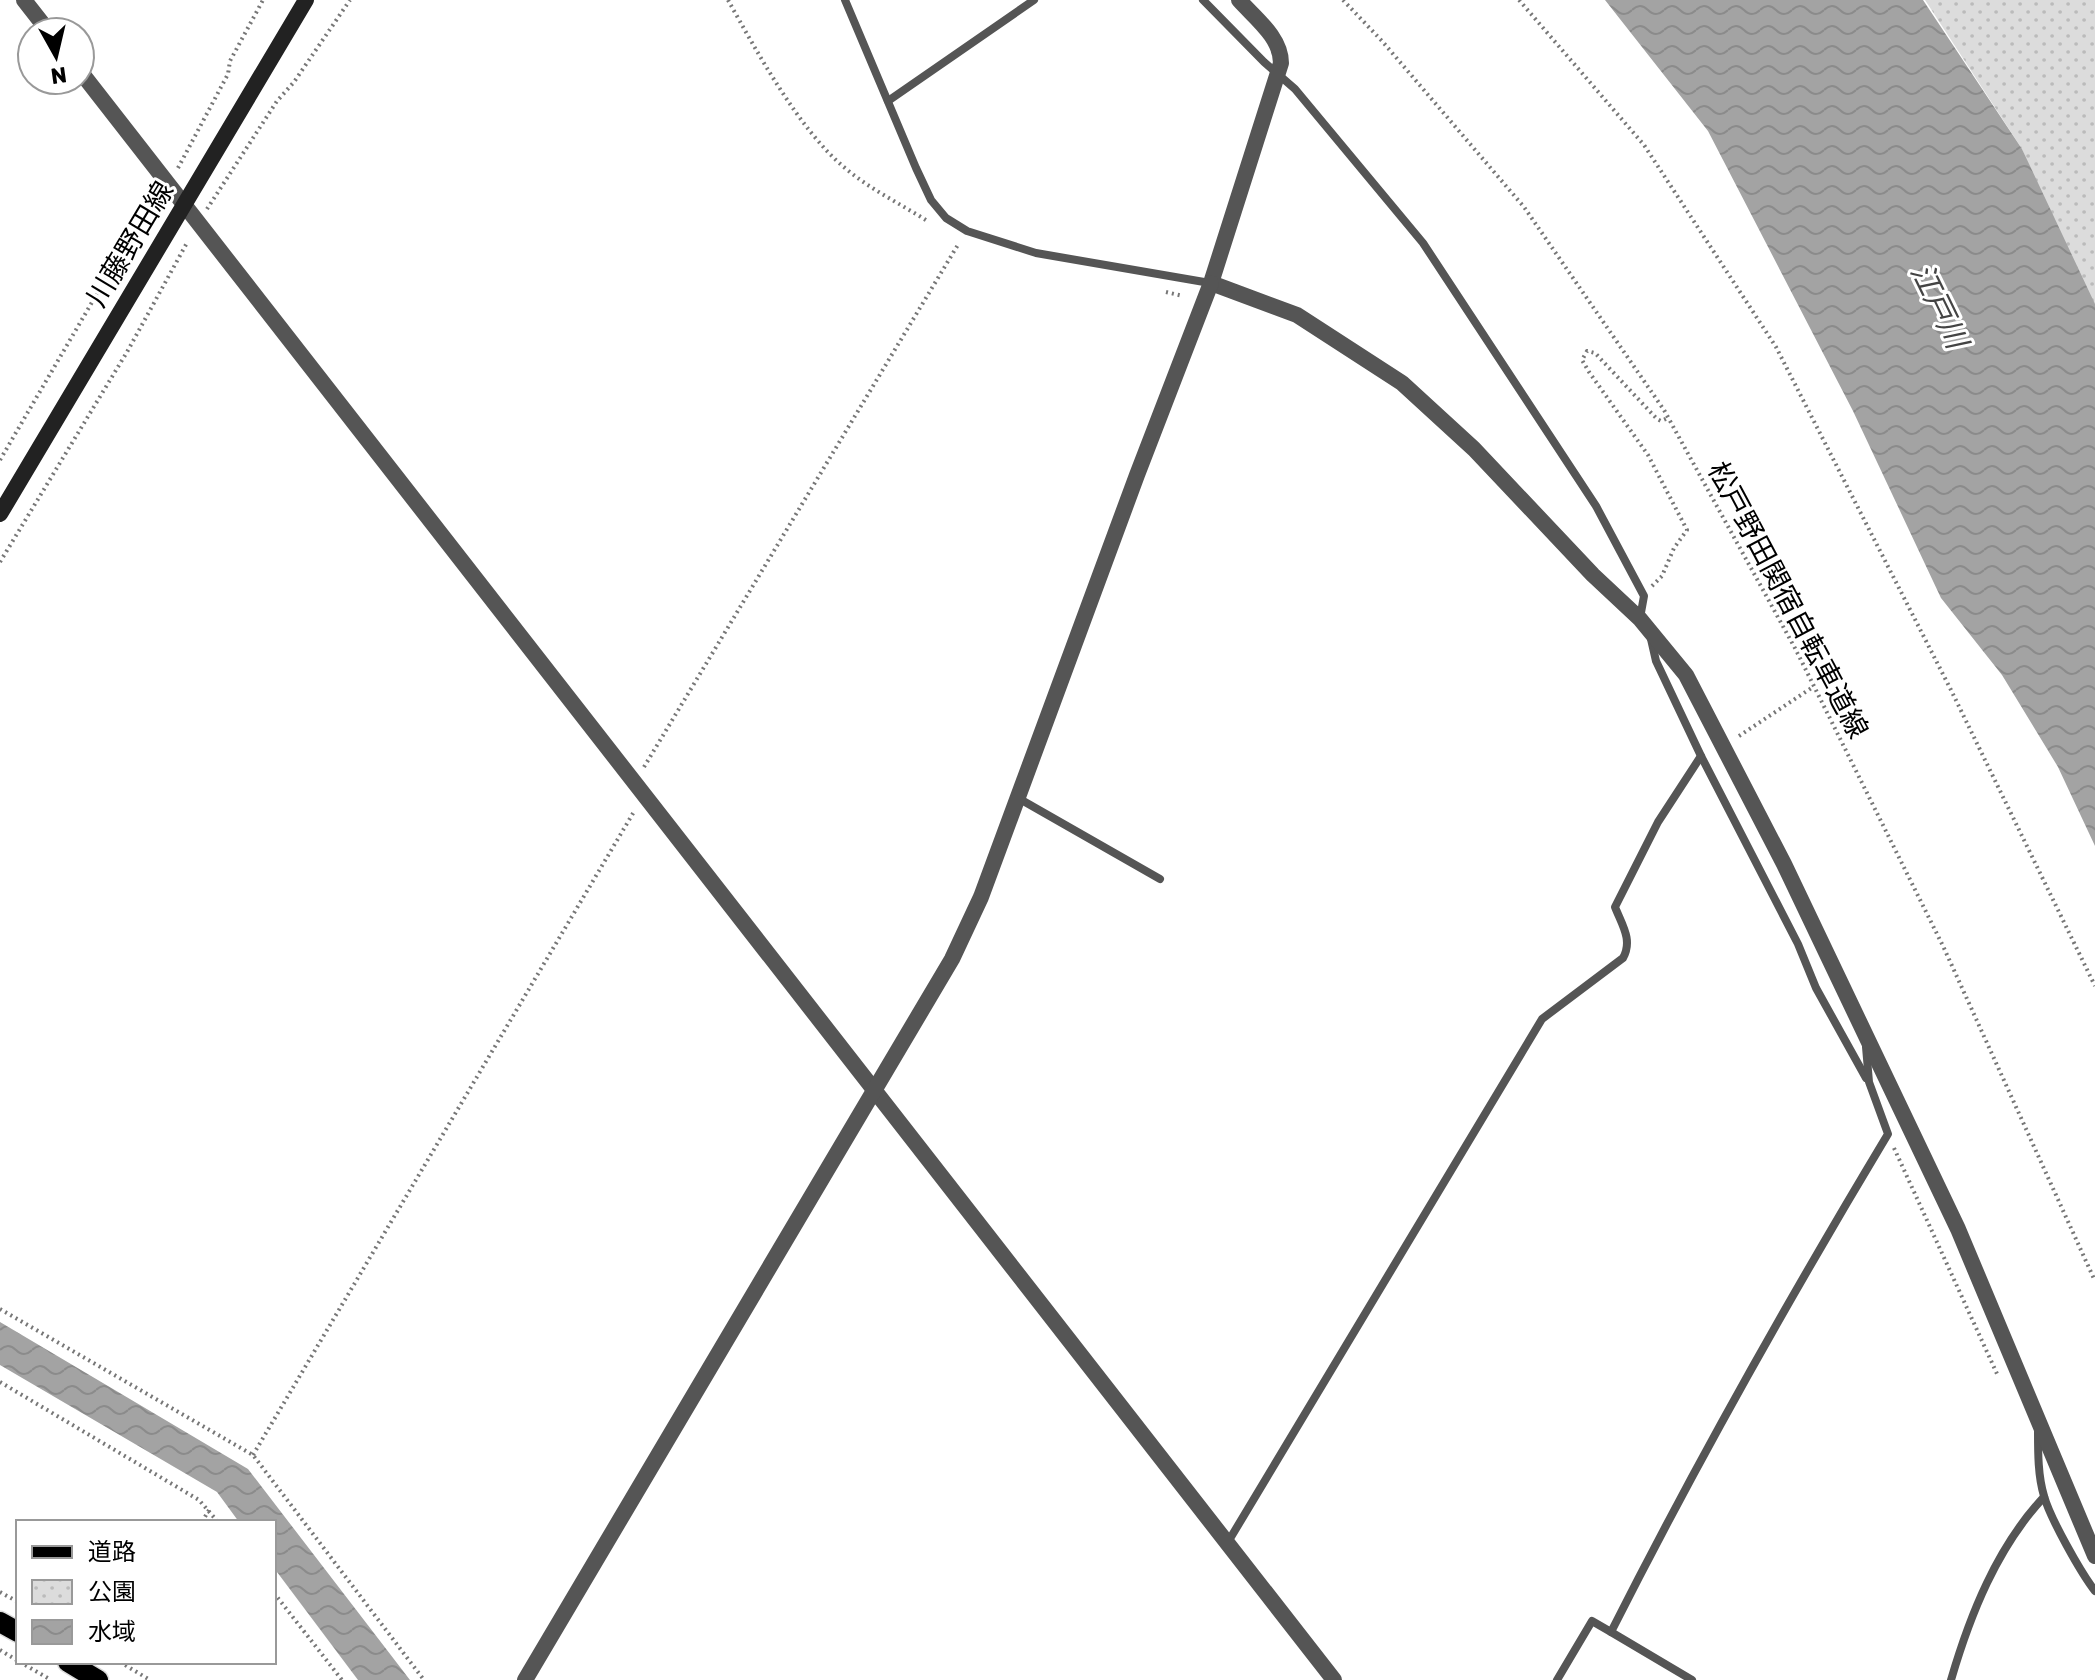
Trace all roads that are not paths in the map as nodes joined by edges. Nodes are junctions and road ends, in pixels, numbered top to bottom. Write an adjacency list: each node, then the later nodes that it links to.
1 (24, 0): 7 (street)
2 (306, 0): 11 (main road, 川藤野田線)
3 (845, 0): 10 (lane)
4 (1034, 0): 10 (lane)
5 (1203, 0): 8 (lane)
6 (1239, 0): 8 (street)
7 (36, 16)
8 (1277, 75): 12 (street); 14 (lane)
9 (96, 91): 11 (street)
10 (888, 101): 12 (lane)
11 (184, 204): 13 (main road, 川藤野田線); 20 (street)
12 (1211, 283): 14 (street); 16 (street)
13 (0, 514)
14 (1645, 625): 15 (lane); 18 (street)
15 (1701, 756): 19 (lane); 23 (lane)
16 (1018, 798): 17 (lane); 20 (street)
17 (1160, 879)
18 (1864, 1029): 19 (lane); 21 (street)
19 (1869, 1082): 26 (lane)
20 (877, 1091): 23 (street); 29 (street)
21 (2039, 1419): 22 (lane); 24 (street)
22 (2044, 1497): 25 (lane); 33 (lane)
23 (1228, 1542): 30 (street)
24 (2095, 1556)
25 (2095, 1591)
26 (1611, 1632): 31 (lane); 32 (lane)
27 (71, 1664): 28 (main road)
28 (98, 1680)
29 (525, 1680)
30 (1334, 1680)
31 (1557, 1680)
32 (1692, 1680)
33 (1951, 1680)

